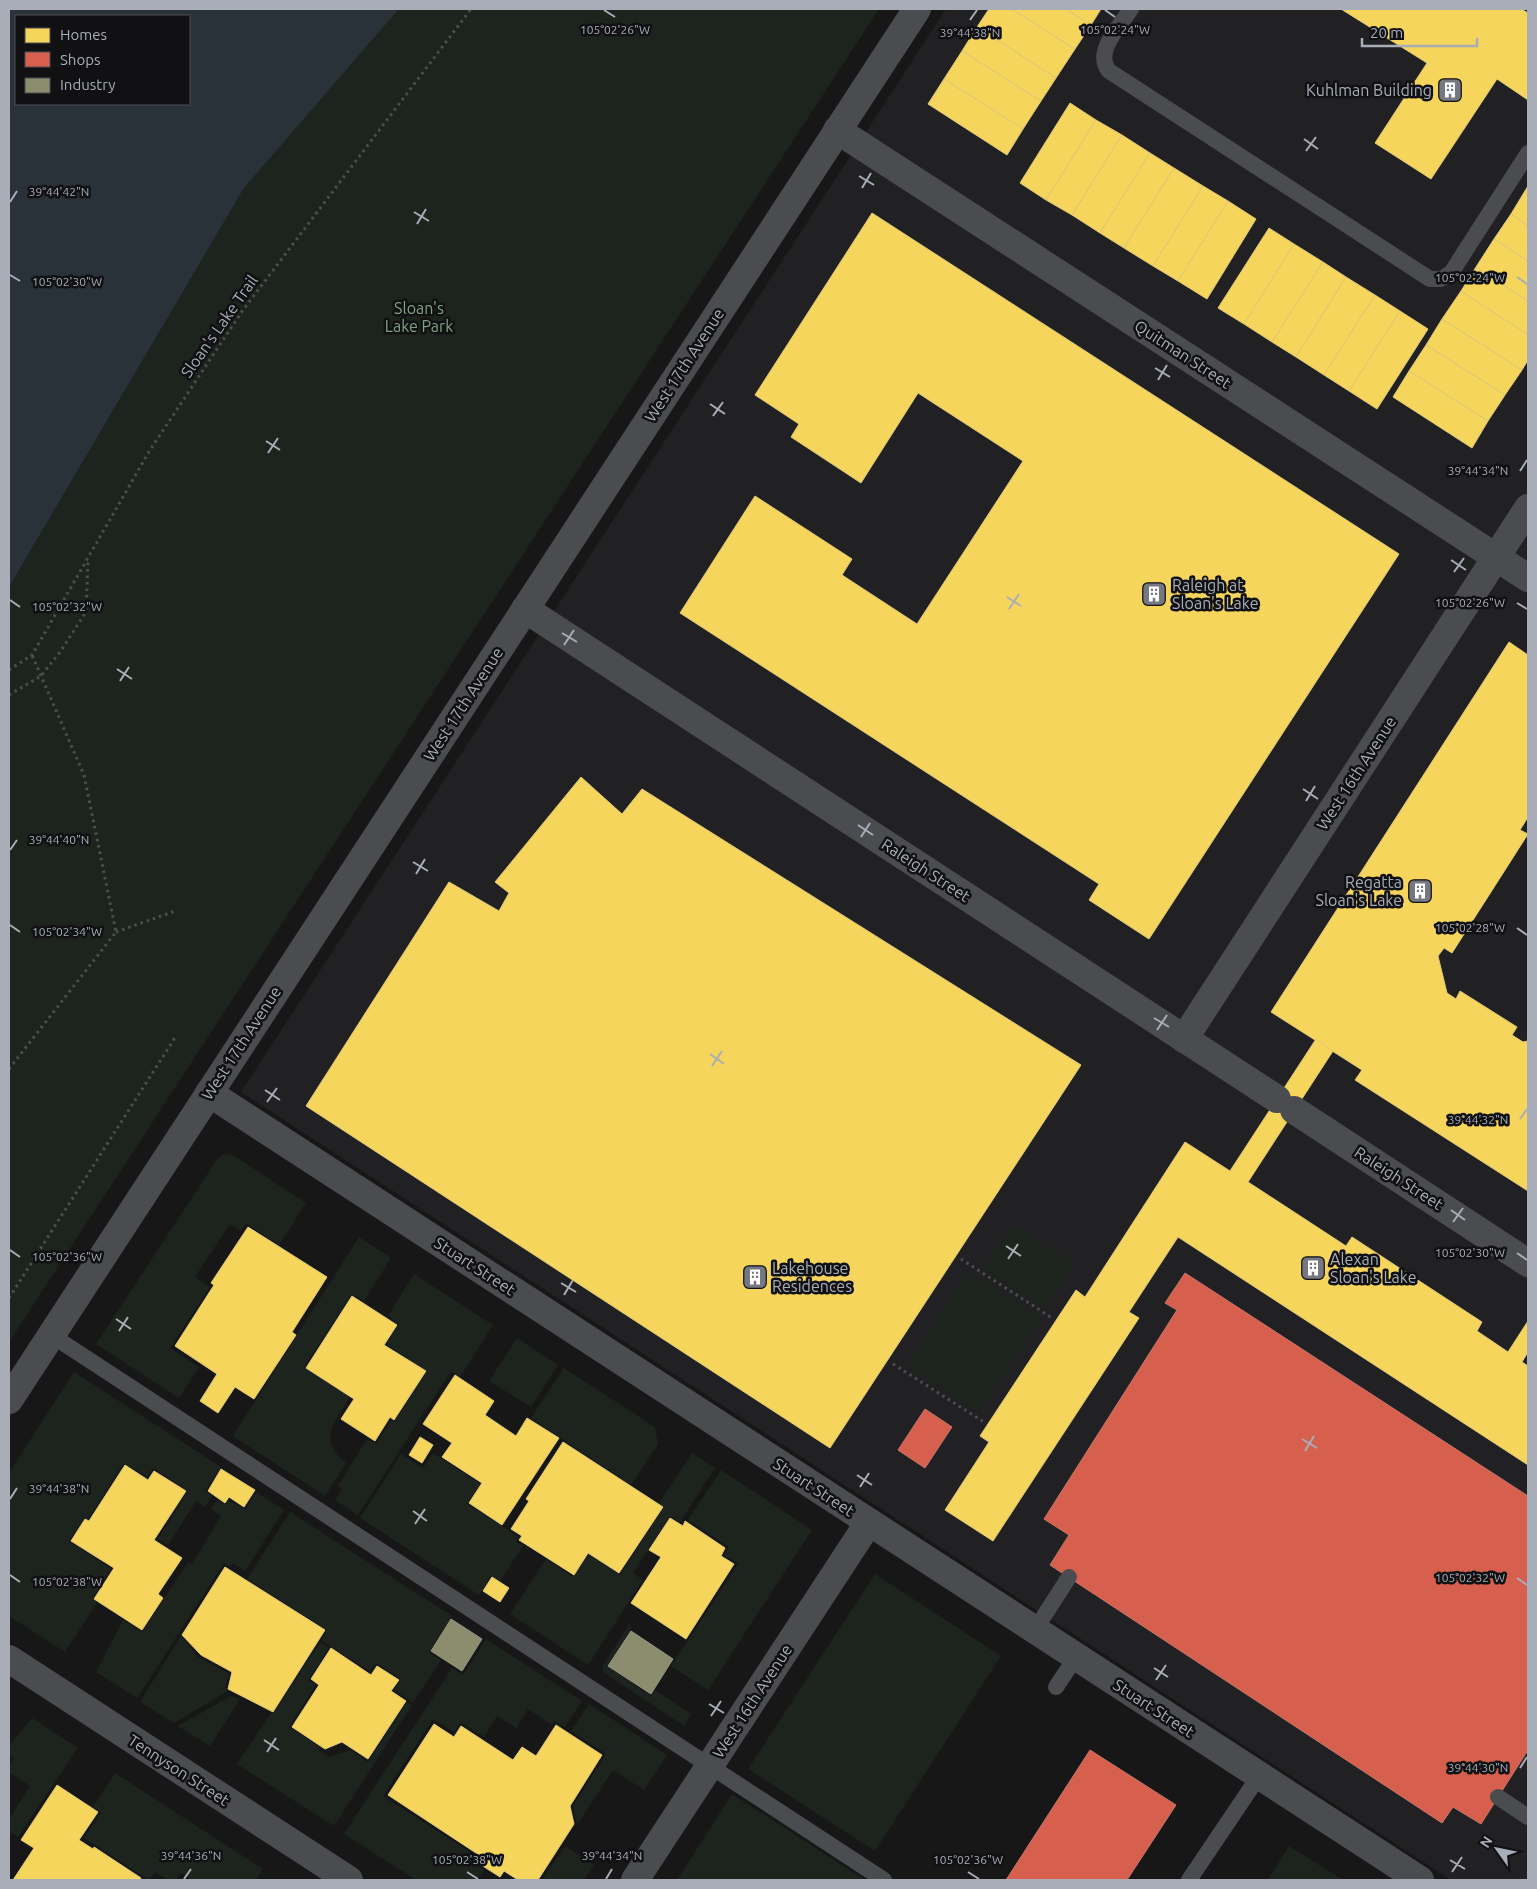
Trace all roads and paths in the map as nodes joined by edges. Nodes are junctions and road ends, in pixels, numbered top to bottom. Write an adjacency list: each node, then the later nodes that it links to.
1 (471, 9): 8 (path, Sloan's Lake Trail)
2 (917, 9): 4 (street, West 17th Avenue)
3 (1131, 9): 5 (lane)
4 (837, 130): 7 (street, Quitman Street); 10 (street, West 17th Avenue)
5 (1528, 153)
6 (1528, 508): 7 (street, West 16th Avenue)
7 (1496, 558): 9 (street, Quitman Street); 18 (street, West 16th Avenue)
8 (88, 560): 11 (path, Sloan's Lake Trail); 13 (path)
9 (1528, 578)
10 (525, 609): 18 (street, Raleigh Street); 20 (street, West 17th Avenue)
11 (32, 655): 12 (path, Sloan's Lake Trail); 13 (path)
12 (9, 670)
13 (41, 676): 14 (path); 16 (path)
14 (9, 695)
15 (176, 911): 16 (path)
16 (116, 932): 19 (path)
17 (176, 1036): 23 (path)
18 (1184, 1039): 22 (street, Raleigh Street)
19 (9, 1069)
20 (209, 1093): 25 (street, West 17th Avenue); 29 (street, Stuart Street)
21 (961, 1259): 24 (path)
22 (1528, 1263)
23 (9, 1298)
24 (1052, 1318)
25 (51, 1336): 27 (street, West 17th Avenue); 35 (lane)
26 (893, 1364): 28 (path)
27 (9, 1400)
28 (984, 1422)
29 (869, 1522): 31 (street, Stuart Street); 35 (street, West 16th Avenue)
30 (1069, 1577): 31 (lane)
31 (1035, 1630): 32 (street, Stuart Street)
32 (1076, 1657): 34 (lane); 36 (street, Stuart Street)
33 (9, 1659): 39 (street, Tennyson Street)
34 (1056, 1687)
35 (710, 1766): 40 (street, West 16th Avenue); 41 (lane)
36 (1259, 1776): 42 (lane); 43 (street, Stuart Street)
37 (1498, 1797): 38 (lane)
38 (1528, 1817)
39 (349, 1880)
40 (635, 1880)
41 (884, 1880)
42 (1189, 1880)
43 (1420, 1880)

